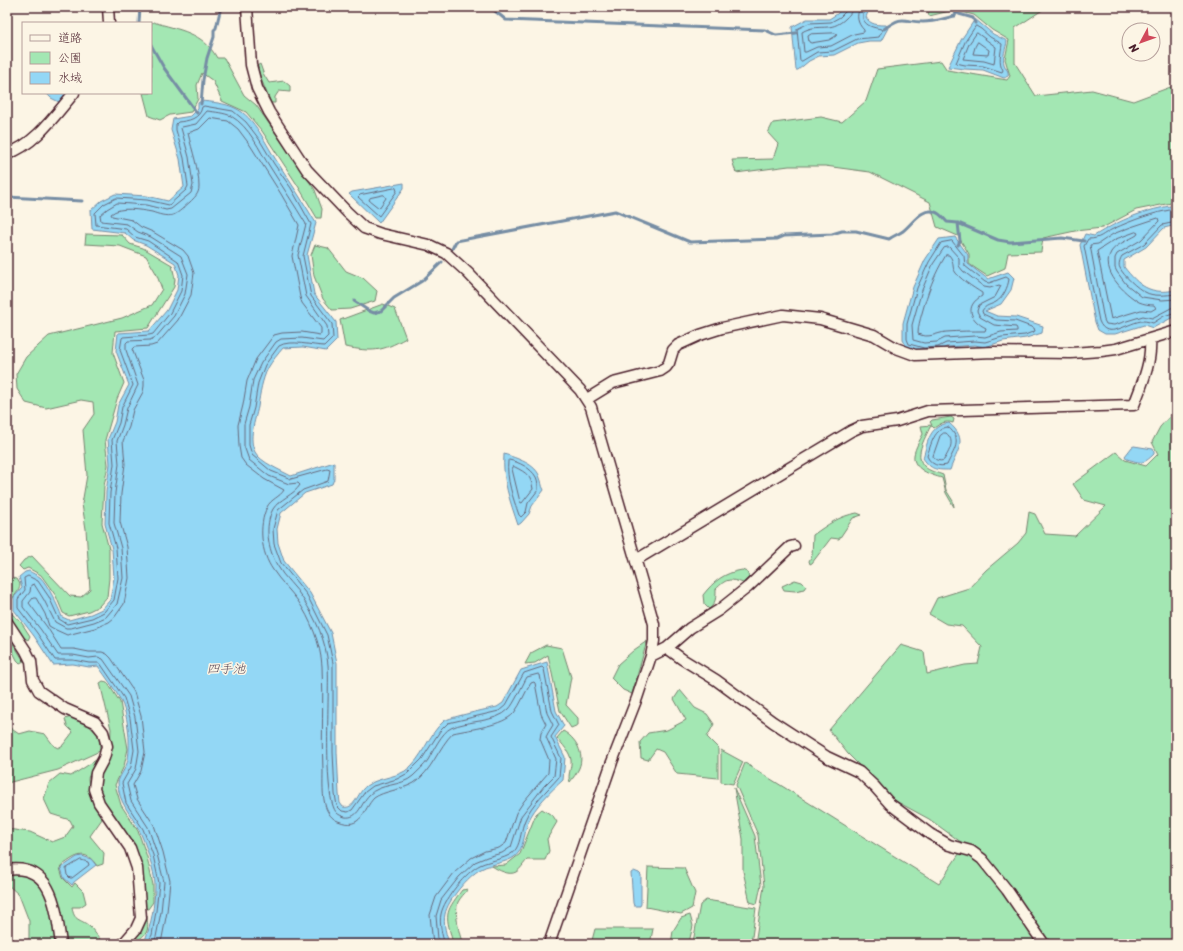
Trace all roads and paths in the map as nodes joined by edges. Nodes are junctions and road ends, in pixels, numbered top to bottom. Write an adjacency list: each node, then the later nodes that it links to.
1 (108, 7): 3 (street)
2 (247, 7): 8 (street)
3 (109, 22)
4 (73, 94): 5 (street)
5 (7, 154)
6 (1176, 331): 7 (street)
7 (1150, 339): 8 (street); 10 (street)
8 (587, 399): 10 (street)
9 (794, 546): 12 (street)
10 (636, 560): 13 (street)
11 (7, 622): 16 (street)
12 (667, 648): 13 (street); 18 (street)
13 (651, 656): 17 (street)
14 (7, 870): 15 (street)
15 (61, 944)
16 (123, 944)
17 (549, 944)
18 (1044, 944)

